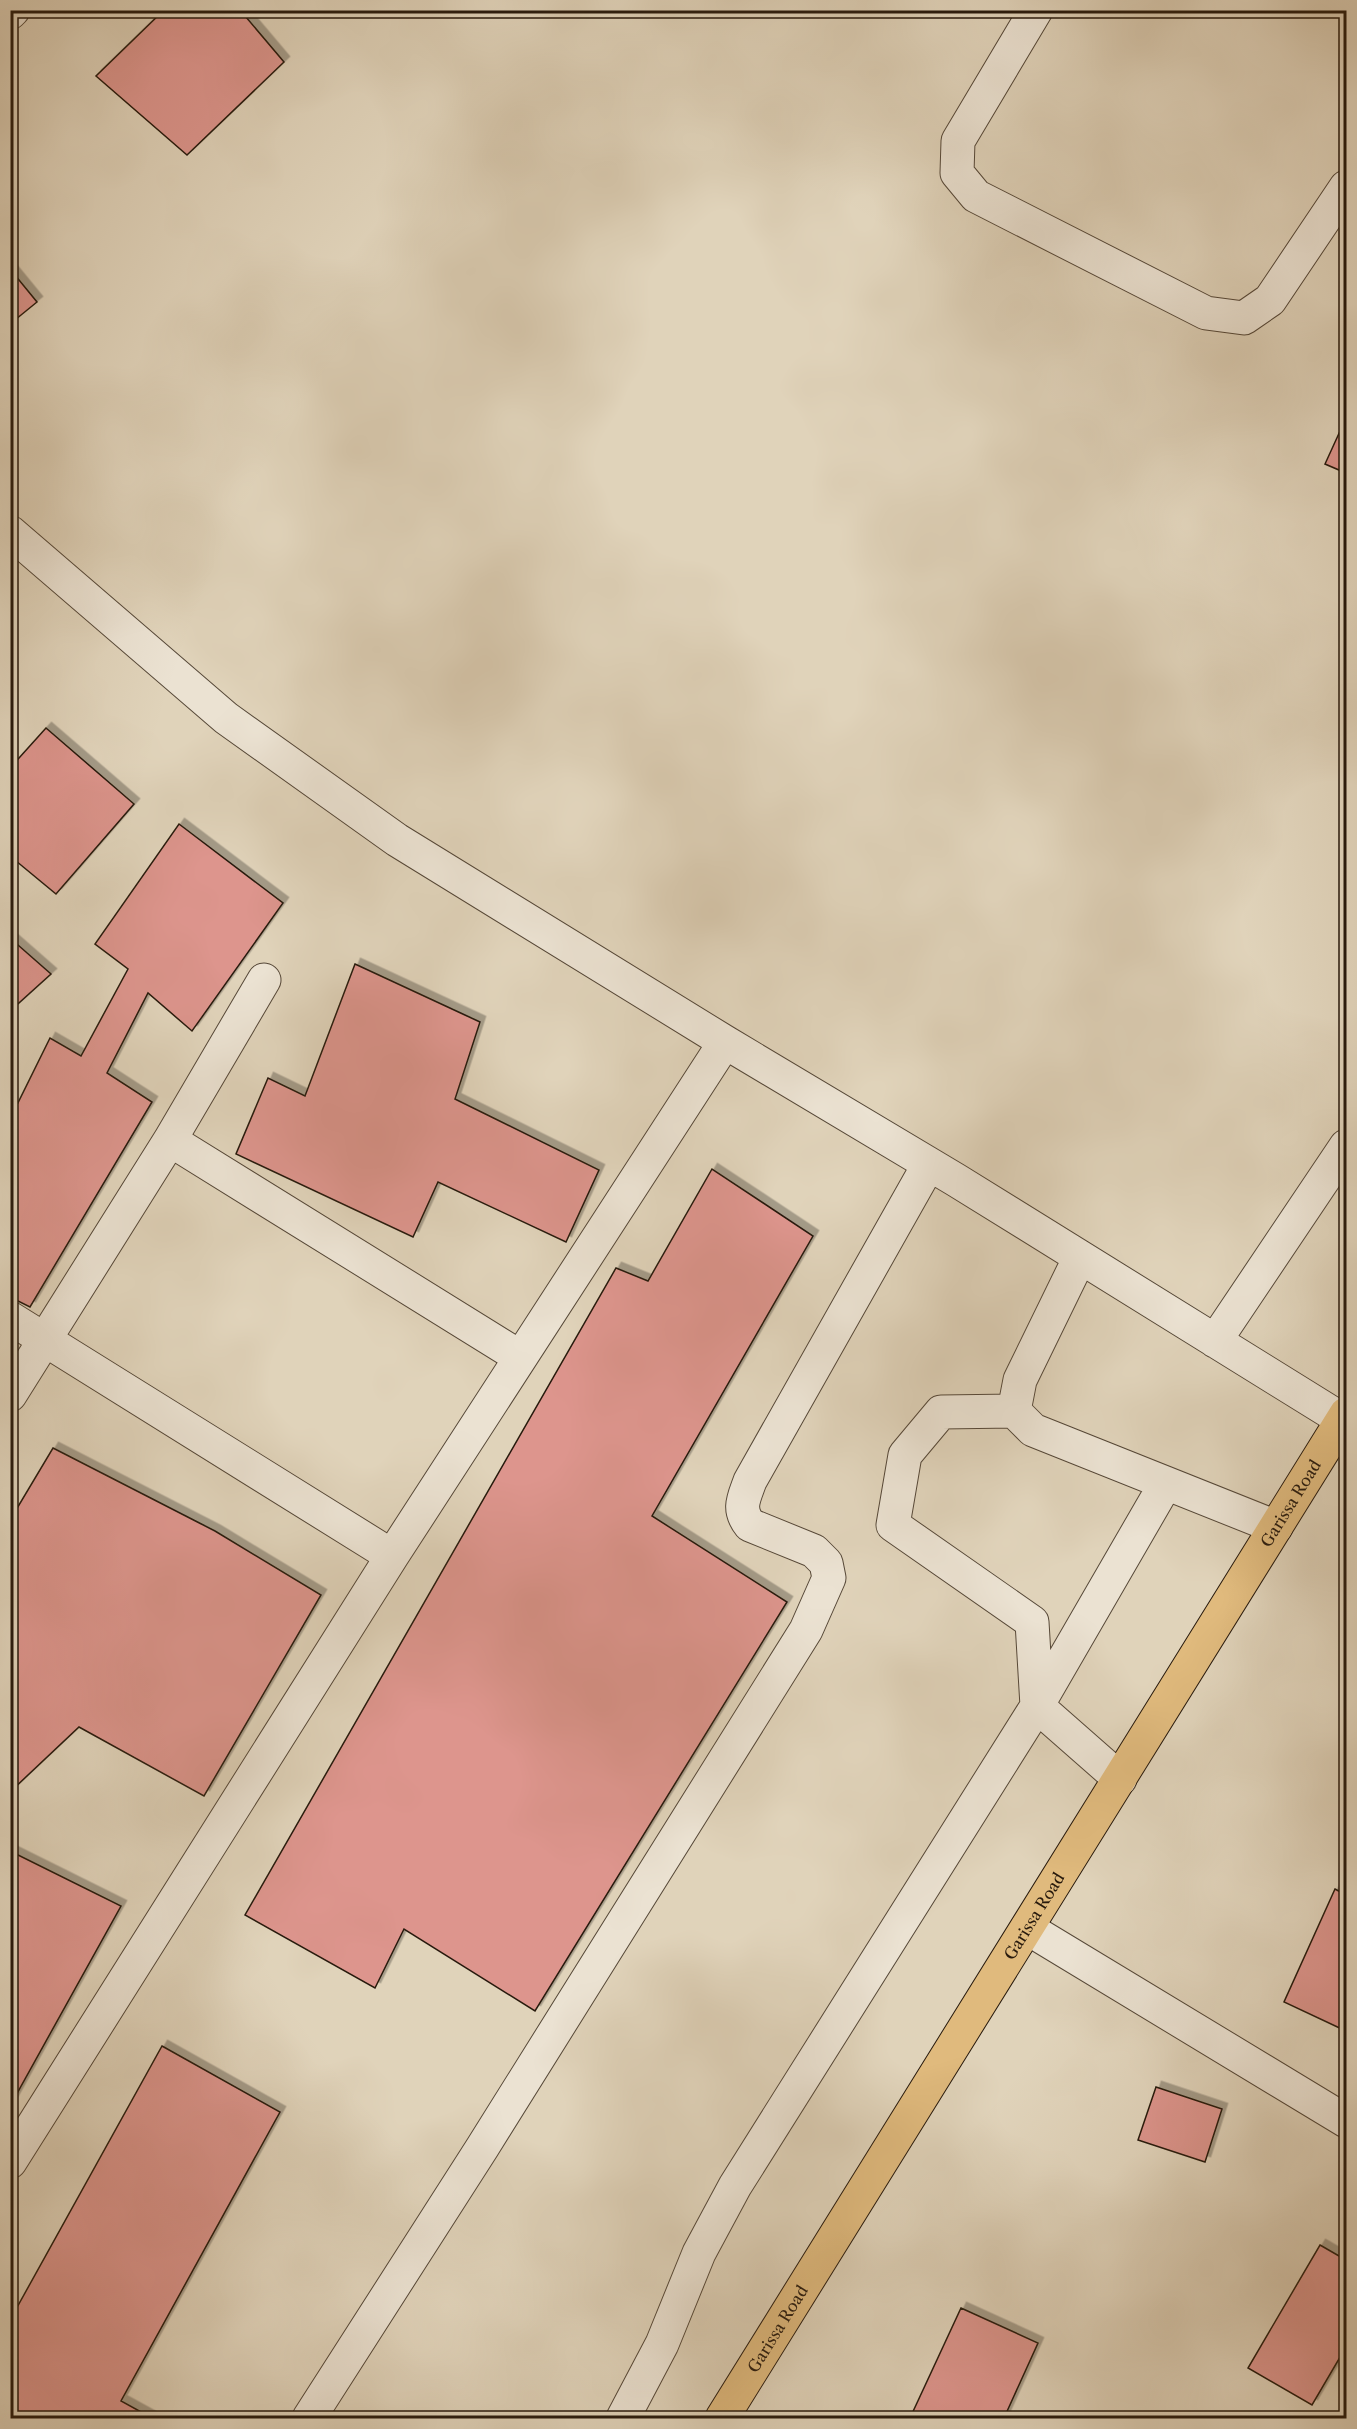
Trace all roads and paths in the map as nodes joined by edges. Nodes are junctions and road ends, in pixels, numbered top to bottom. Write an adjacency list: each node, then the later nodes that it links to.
1 (1036, 10): 2 (street)
2 (1347, 187)
3 (10, 532): 5 (street)
4 (264, 980): 6 (street)
5 (725, 1042): 8 (street); 13 (street)
6 (170, 1140): 11 (street); 13 (street)
7 (1347, 1146): 12 (street)
8 (929, 1164): 9 (street); 25 (street)
9 (1080, 1257): 12 (street); 15 (street)
10 (10, 1318): 11 (street)
11 (46, 1340): 14 (street); 19 (street)
12 (1215, 1341): 16 (street)
13 (520, 1358): 19 (street)
14 (10, 1395)
15 (1014, 1411): 17 (street); 20 (street)
16 (1345, 1417): 18 (highway, Garissa Road)
17 (1166, 1483): 18 (street); 20 (street)
18 (1276, 1527): 21 (highway, Garissa Road)
19 (392, 1556): 24 (street)
20 (1037, 1706): 21 (street); 26 (street)
21 (1119, 1779): 22 (highway, Garissa Road)
22 (1027, 1928): 23 (street); 27 (highway, Garissa Road)
23 (1347, 2121)
24 (10, 2162)
25 (309, 2418)
26 (623, 2418)
27 (722, 2418)

